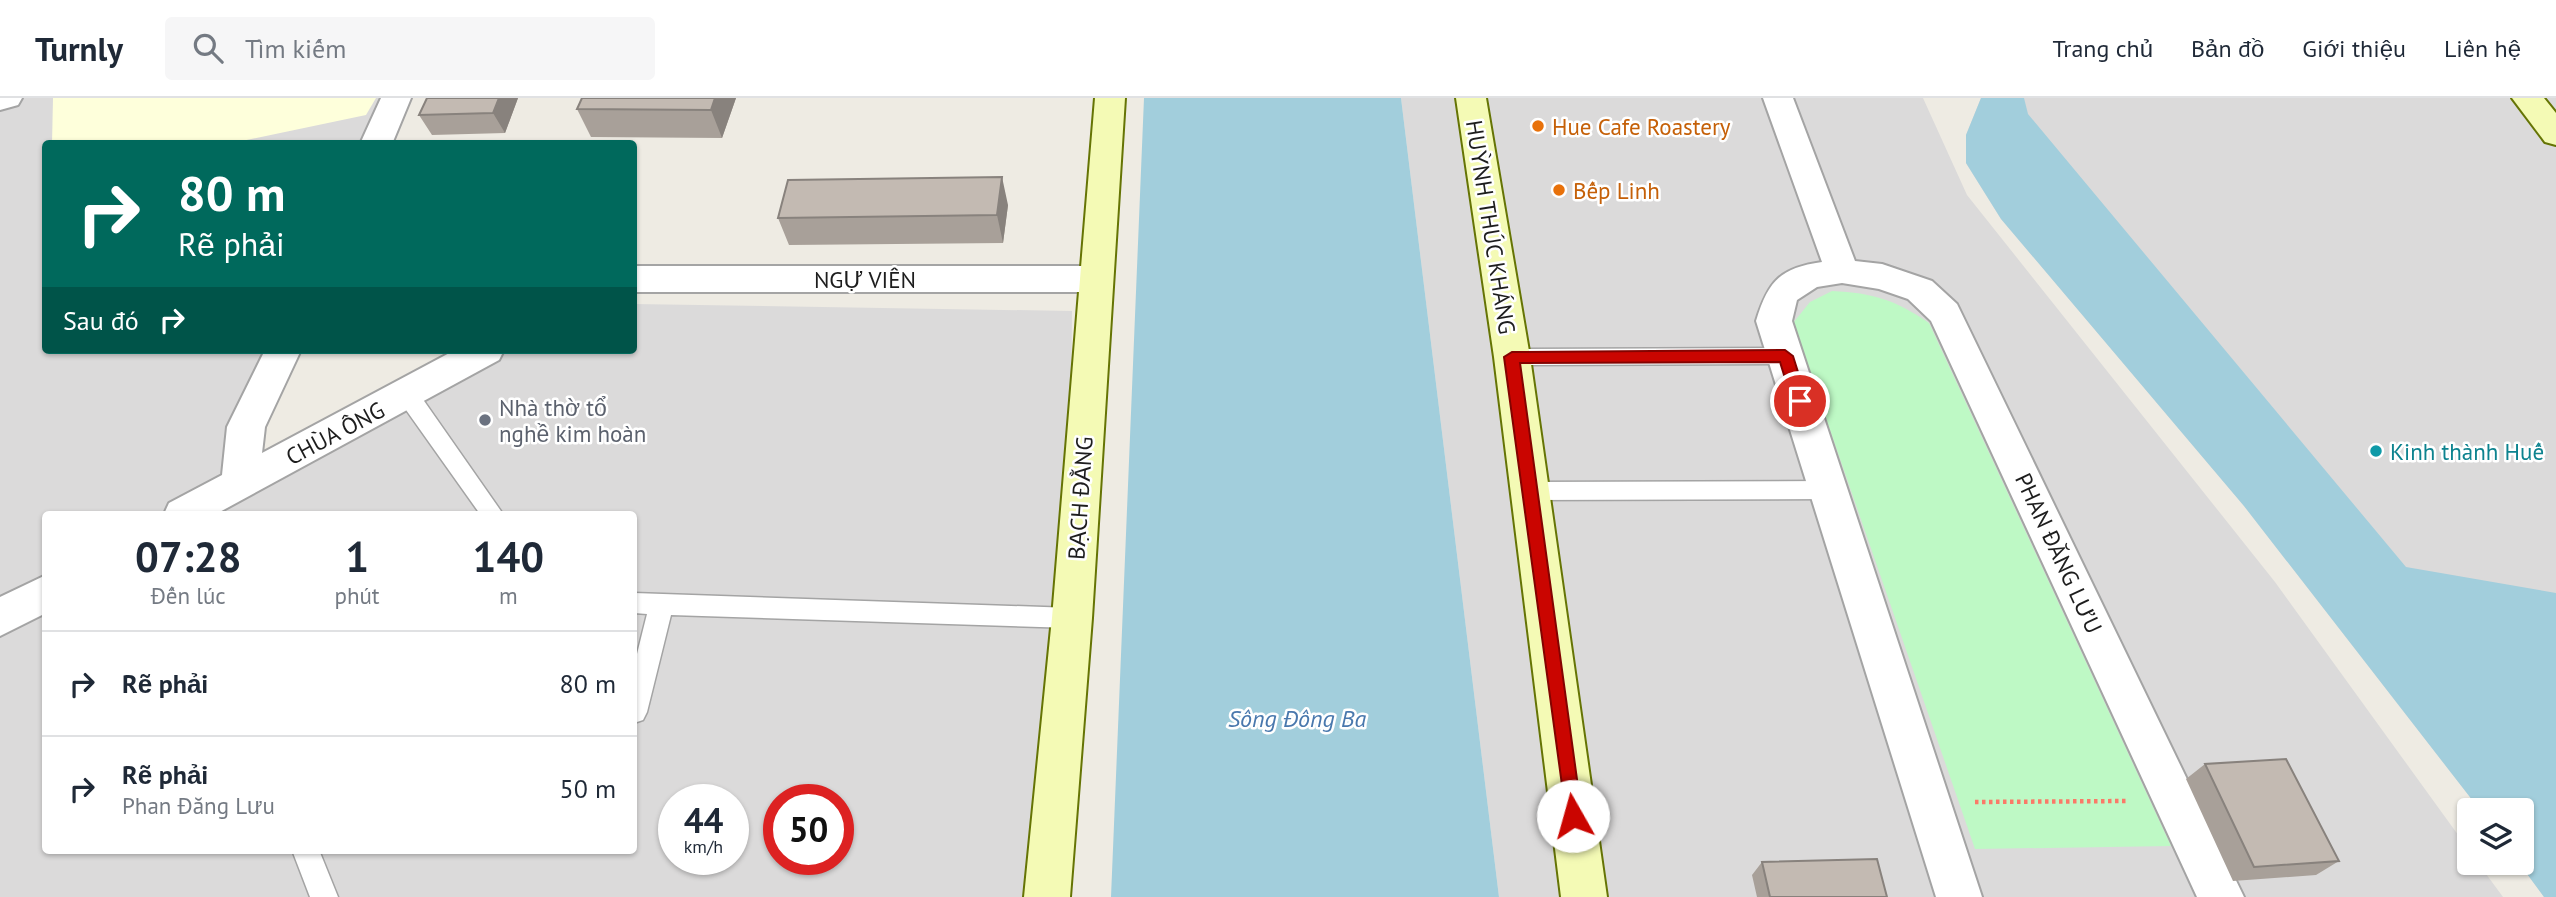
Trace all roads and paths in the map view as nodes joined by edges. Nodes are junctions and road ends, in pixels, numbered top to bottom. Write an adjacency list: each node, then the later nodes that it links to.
1 (7, 98): 6 (street)
2 (396, 98): 9 (street)
3 (1110, 98): 12 (street, BẠCH ĐẰNG)
4 (1471, 98): 16 (street, HUỲNH THÚC KHÁNG)
5 (1778, 98): 10 (street)
6 (0, 100)
7 (2540, 105): 8 (street)
8 (2556, 134)
9 (378, 140)
10 (1842, 271): 15 (street, PHAN ĐĂNG LƯU); 29 (street, PHAN ĐĂNG LƯU)
11 (637, 279): 12 (street, NGỰ VIÊN)
12 (1096, 279): 27 (street, BẠCH ĐẰNG)
13 (281, 354): 18 (street)
14 (479, 354): 17 (street, CHÙA ÔNG)
15 (1785, 356): 16 (lane); 19 (street, PHAN ĐĂNG LƯU)
16 (1512, 357): 20 (street, HUỲNH THÚC KHÁNG)
17 (407, 394): 18 (street, CHÙA ÔNG); 22 (lane)
18 (240, 484): 21 (street, CHÙA ÔNG)
19 (1828, 490): 20 (lane); 30 (street, PHAN ĐĂNG LƯU)
20 (1530, 491): 34 (street, HUỲNH THÚC KHÁNG)
21 (189, 511)
22 (490, 511)
23 (42, 594): 26 (street)
24 (637, 603): 25 (lane)
25 (662, 604): 27 (lane); 28 (lane)
26 (0, 618)
27 (1072, 618): 33 (street, BẠCH ĐẰNG)
28 (637, 700)
29 (2176, 800): 30 (path); 36 (street, PHAN ĐĂNG LƯU)
30 (1928, 802): 35 (street, PHAN ĐĂNG LƯU)
31 (307, 854): 32 (lane)
32 (324, 897)
33 (1047, 897)
34 (1584, 897)
35 (1959, 897)
36 (2221, 897)

